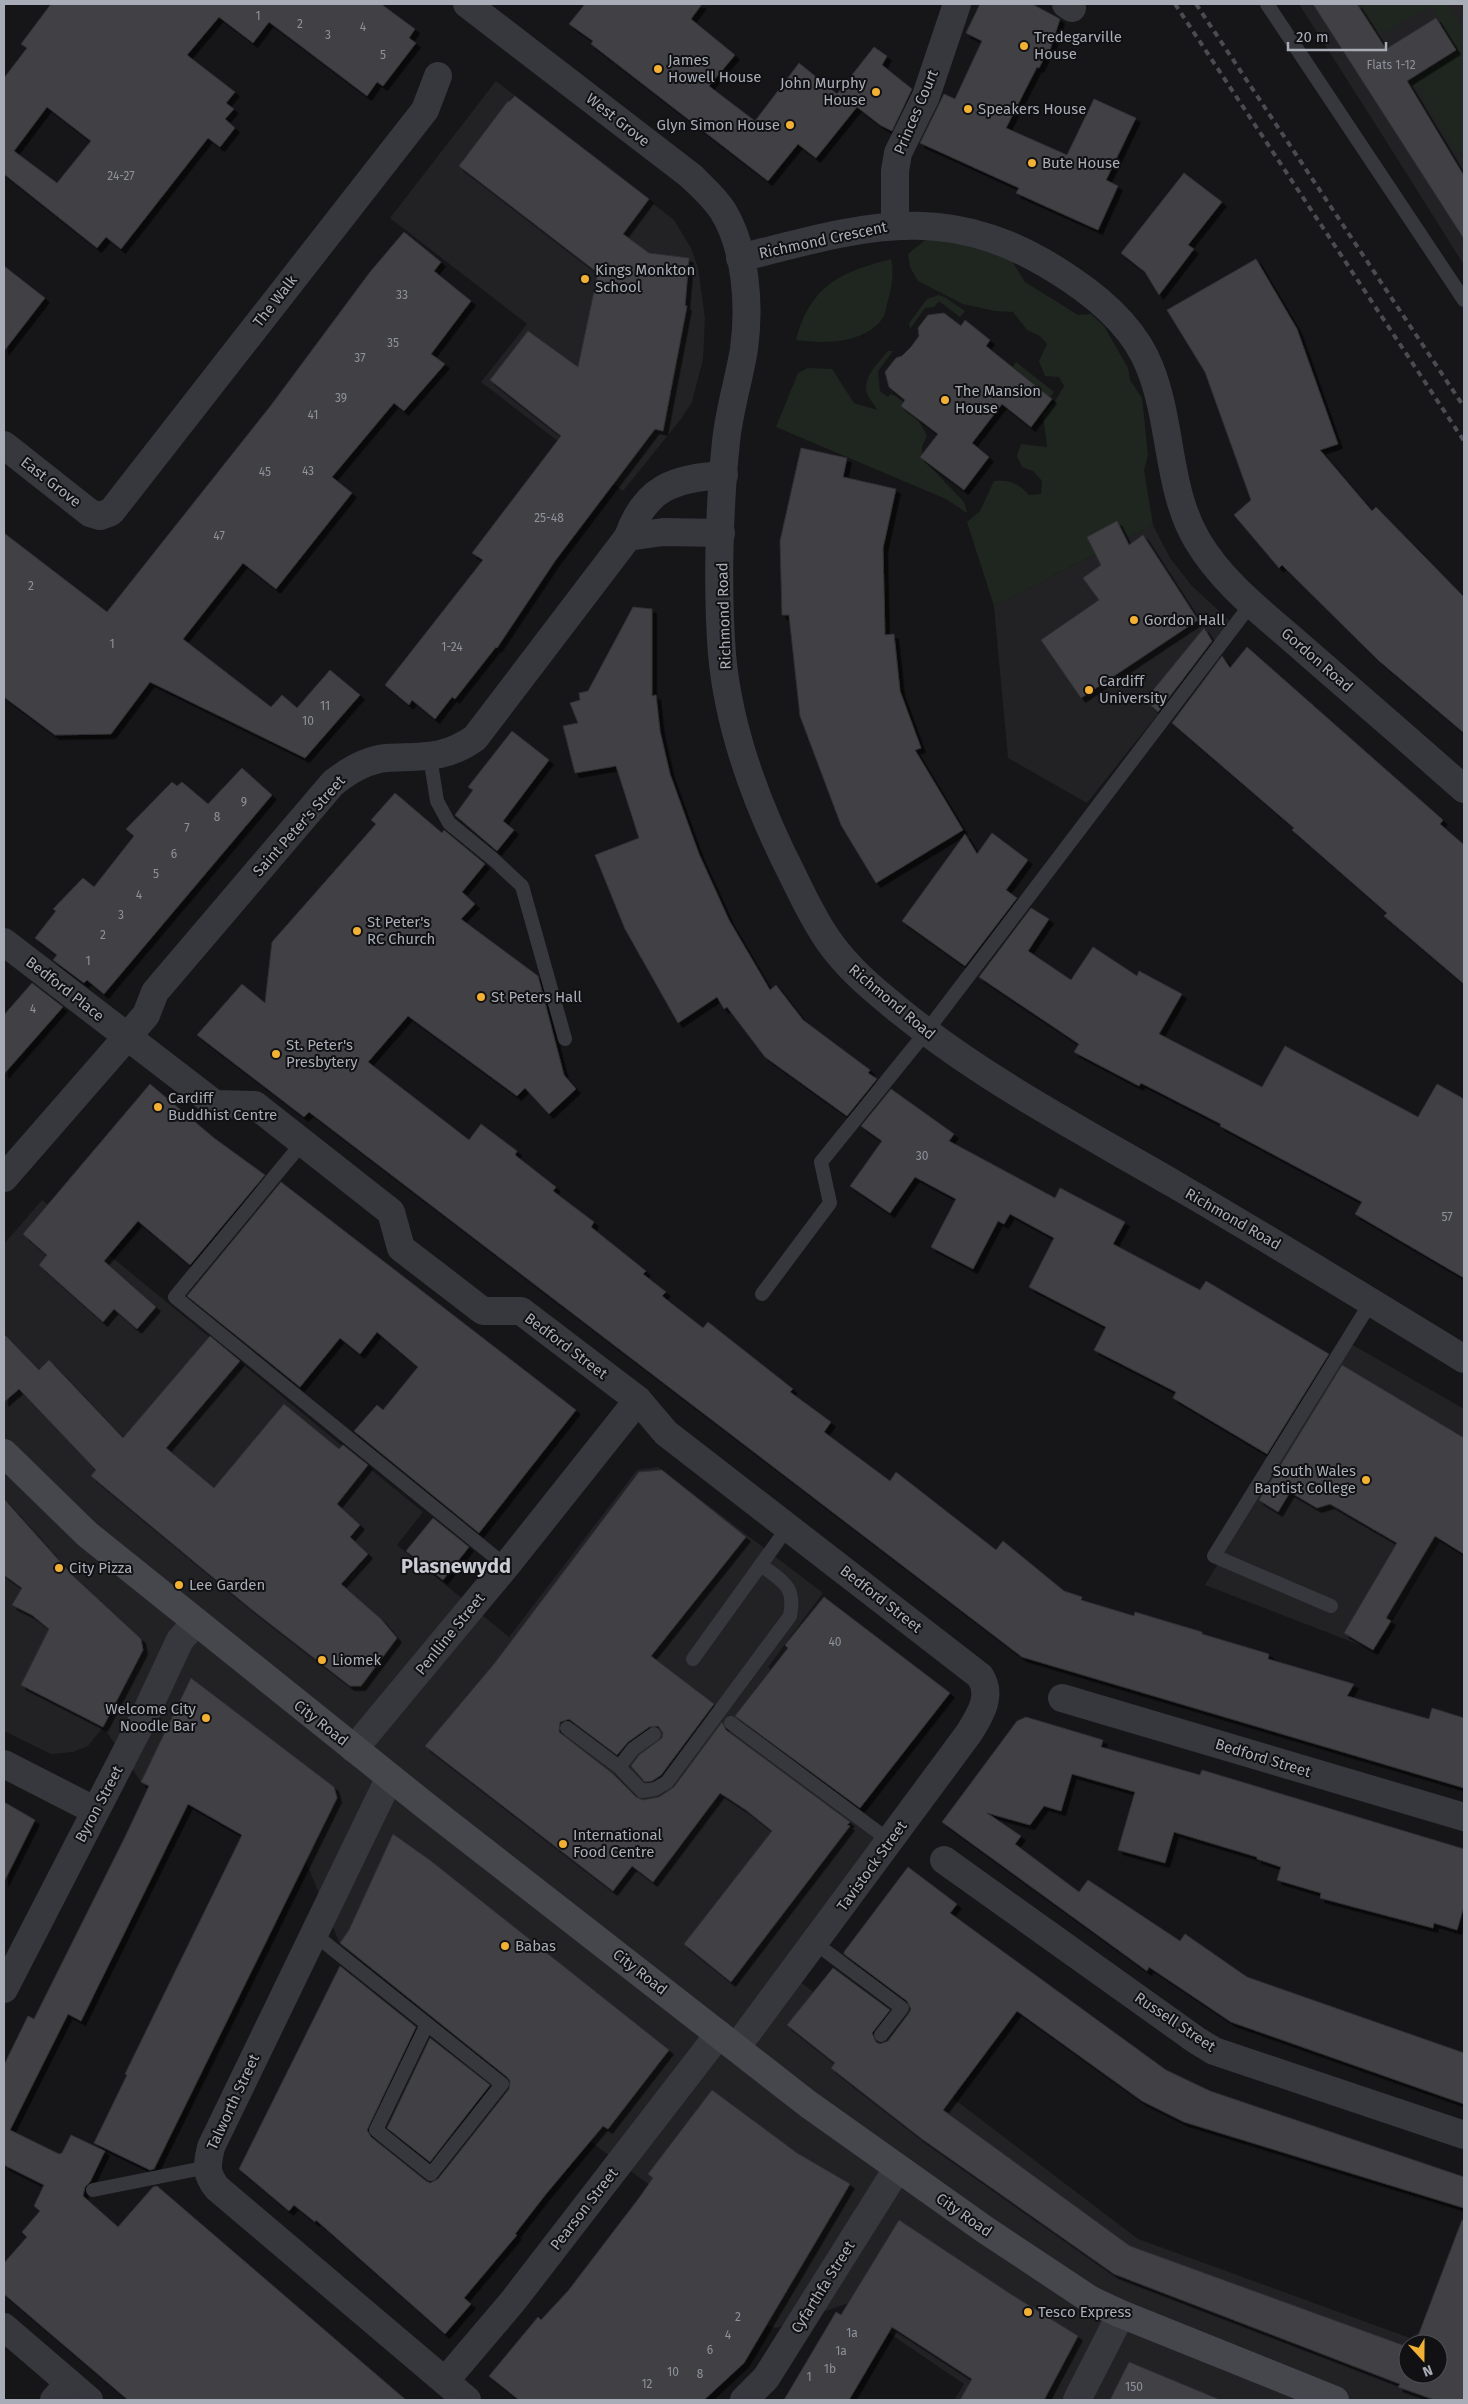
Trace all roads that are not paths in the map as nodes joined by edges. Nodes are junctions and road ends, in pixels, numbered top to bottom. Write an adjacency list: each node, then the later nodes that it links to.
1 (957, 4): 5 (street, Princes Court)
2 (1267, 4): 7 (lane)
3 (483, 8): 6 (street, West Grove)
4 (438, 76): 10 (street, The Walk)
5 (895, 224): 6 (street, Richmond Crescent); 11 (street, Richmond Crescent)
6 (740, 258): 9 (street, Richmond Road)
7 (1464, 300)
8 (4, 445): 10 (street, East Grove)
9 (724, 475): 12 (street, Richmond Road); 13 (street, Saint Peter's Street)
10 (100, 516)
11 (1186, 517): 14 (street, Gordon Road)
12 (721, 533): 13 (street); 18 (street, Richmond Road)
13 (628, 537): 15 (street, Saint Peter's Street)
14 (1251, 604): 16 (street, Gordon Road); 18 (lane)
15 (430, 757): 19 (street, Saint Peter's Street); 20 (lane)
16 (1464, 789)
17 (4, 942): 19 (street, Bedford Place)
18 (926, 1032): 23 (lane); 24 (street, Richmond Road)
19 (126, 1038): 21 (street, Bedford Street); 22 (street, Saint Peter's Street)
20 (565, 1039)
21 (303, 1142): 26 (street, Bedford Street); 30 (lane)
22 (4, 1178)
23 (762, 1294)
24 (1371, 1302): 25 (street, Richmond Road); 31 (lane)
25 (1464, 1359)
26 (638, 1400): 28 (street, Bedford Street); 30 (street, Penlline Street)
27 (6, 1459): 32 (main road, City Road)
28 (788, 1527): 29 (lane); 34 (street, Bedford Street)
29 (761, 1565): 33 (lane); 41 (lane)
30 (506, 1566): 39 (street, Penlline Street)
31 (1331, 1606)
32 (196, 1622): 39 (main road, City Road); 43 (street, Byron Street)
33 (693, 1659)
34 (980, 1676): 45 (street, Tavistock Street)
35 (1062, 1698): 44 (street, Bedford Street)
36 (731, 1724): 45 (lane)
37 (567, 1728): 41 (lane)
38 (654, 1734): 41 (lane)
39 (354, 1749): 42 (main road, City Road)
40 (4, 1764): 43 (street)
41 (619, 1767)
42 (390, 1776): 47 (street, Talworth Street); 52 (main road, City Road)
43 (94, 1810): 49 (street, Byron Street)
44 (1464, 1818)
45 (890, 1840): 48 (street, Tavistock Street)
46 (944, 1860): 53 (street, Russell Street)
47 (314, 1934): 50 (lane); 54 (street, Talworth Street)
48 (815, 1943): 51 (lane); 52 (street, Tavistock Street)
49 (4, 1989)
50 (427, 2024): 50 (lane)
51 (881, 2035)
52 (728, 2041): 55 (main road, City Road); 59 (street, Pearson Street)
53 (1464, 2135)
54 (208, 2167): 56 (lane); 59 (street, Talworth Street)
55 (897, 2169): 57 (main road, City Road); 62 (street, Cyfarthfa Street)
56 (93, 2190)
57 (1121, 2314): 63 (street); 64 (main road, City Road)
58 (4, 2327): 60 (street)
59 (446, 2382): 61 (street, Talworth Street)
60 (71, 2394)
61 (466, 2400)
62 (744, 2400)
63 (1077, 2400)
64 (1335, 2400)

